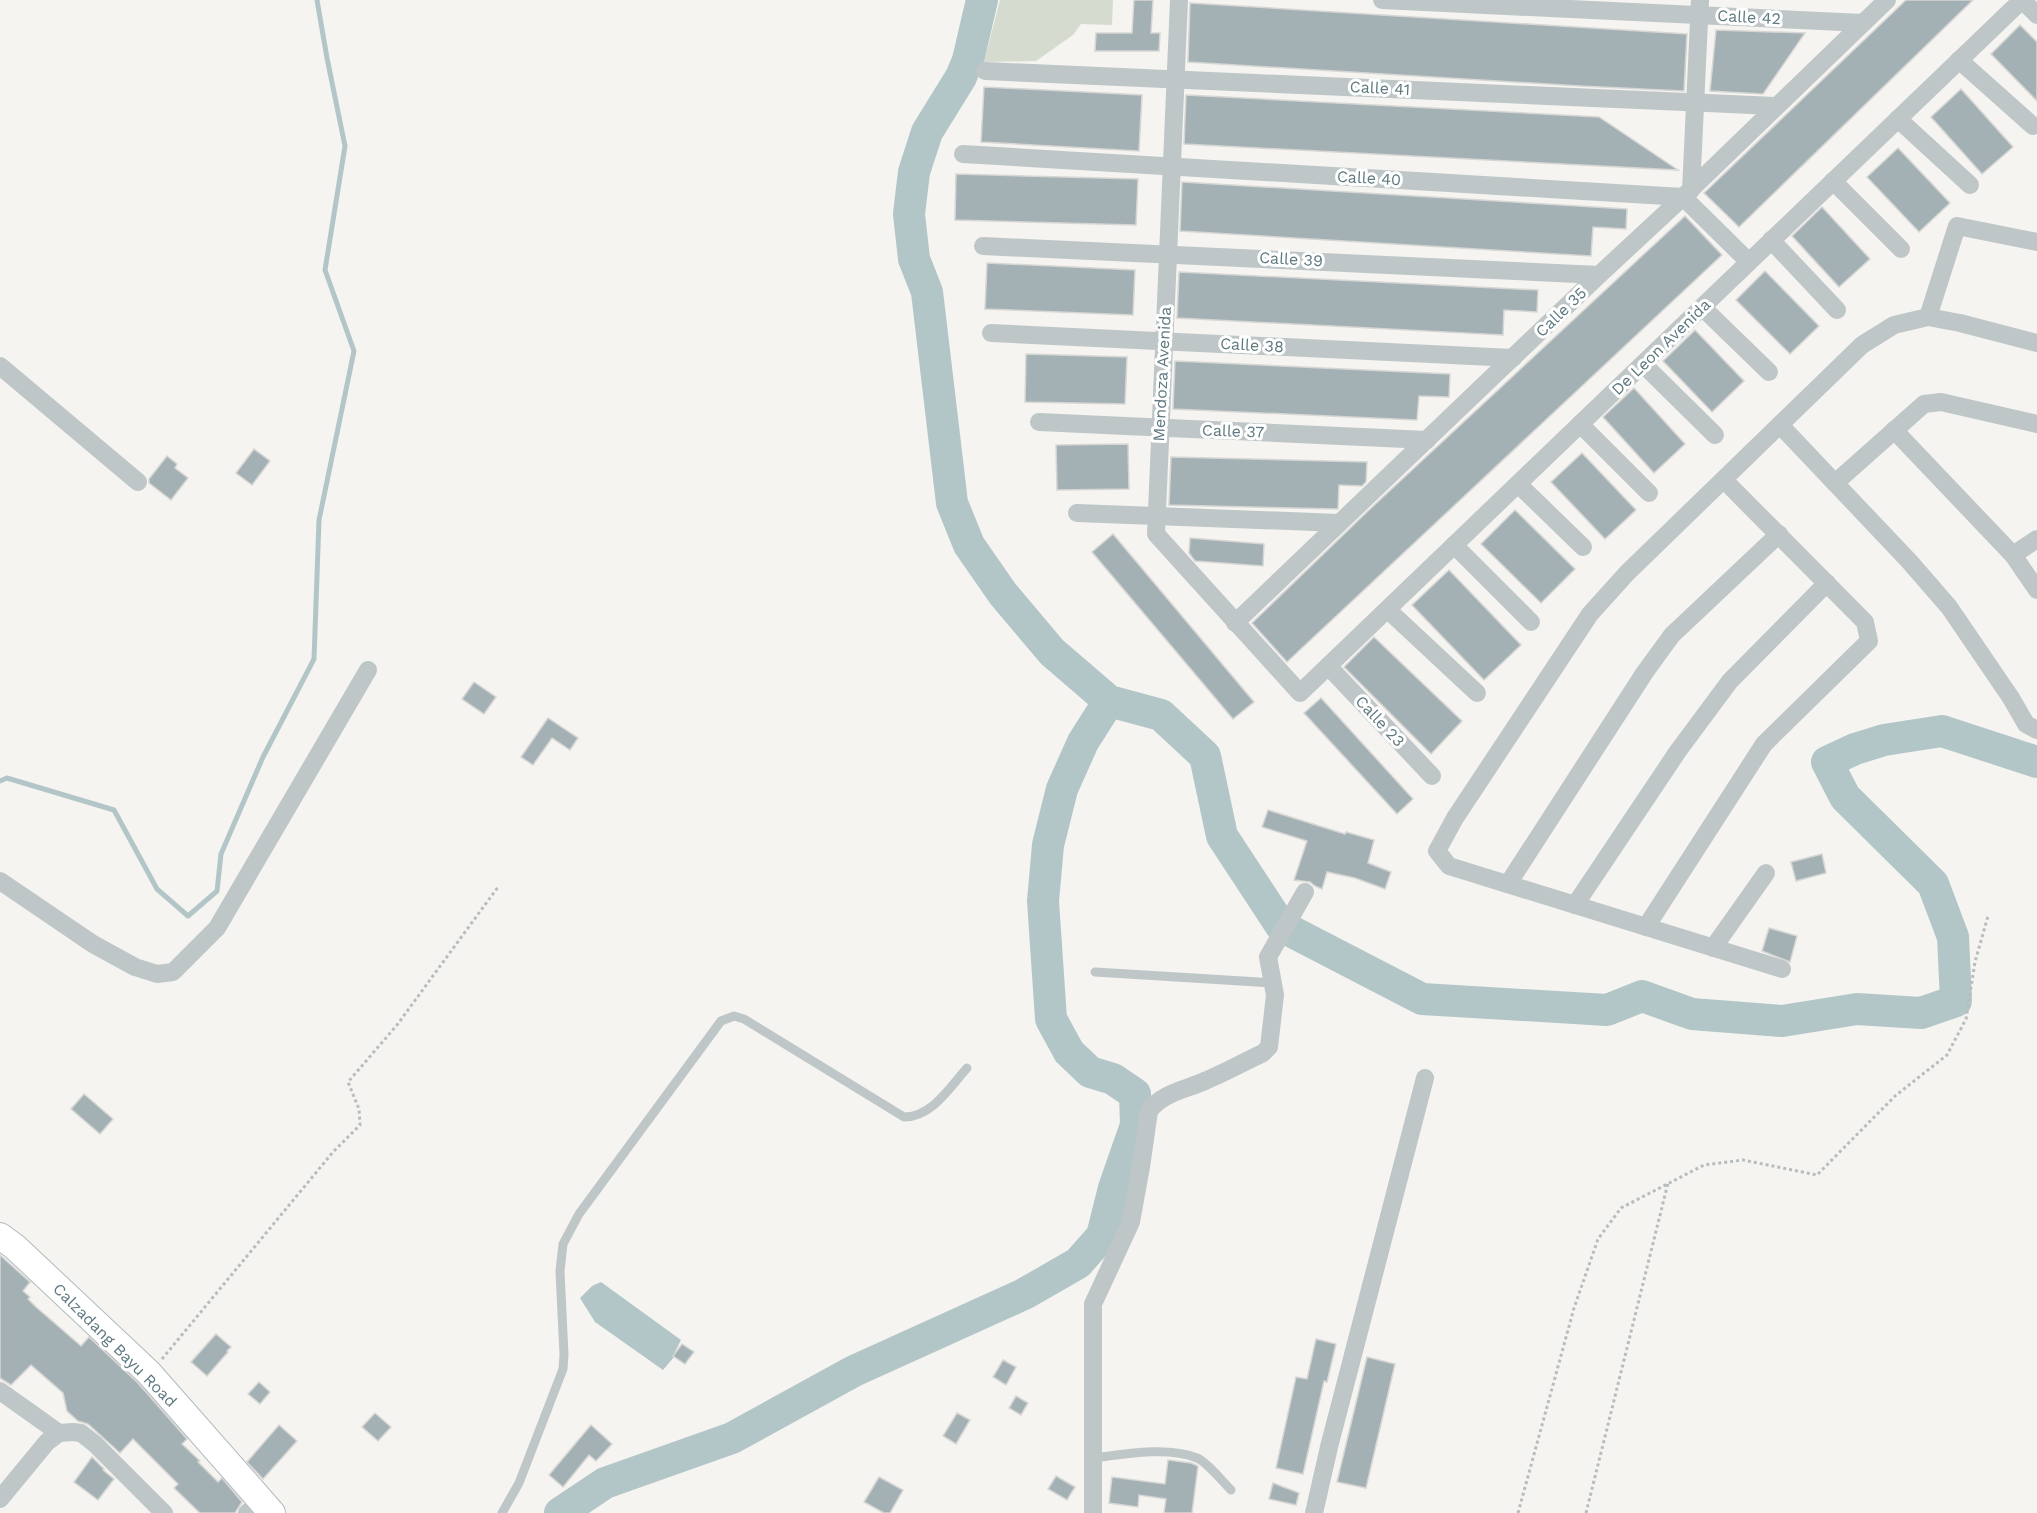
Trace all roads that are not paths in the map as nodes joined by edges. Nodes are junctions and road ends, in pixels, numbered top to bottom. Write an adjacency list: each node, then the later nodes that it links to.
1 (1179, 0): 10 (street, Mendoza Avenida)
2 (1382, 0): 5 (street, Calle 42)
3 (1887, 0): 7 (street, Calle 35)
4 (2022, 0): 6 (street); 8 (street, De Leon Avenida)
5 (1699, 7): 7 (street, Calle 42); 11 (street)
6 (2037, 15)
7 (1863, 23): 12 (street, Calle 35)
8 (1959, 60): 13 (street, De Leon Avenida); 14 (street)
9 (985, 71): 10 (street, Calle 41)
10 (1175, 79): 11 (street, Calle 41); 16 (street, Mendoza Avenida)
11 (1695, 103): 12 (street, Calle 41); 19 (street)
12 (1775, 106): 19 (street, Calle 35)
13 (1898, 118): 17 (street, De Leon Avenida); 18 (street)
14 (2033, 126)
15 (963, 154): 16 (street, Calle 40)
16 (1171, 166): 19 (street, Calle 40); 24 (street, Mendoza Avenida)
17 (1833, 181): 21 (street, De Leon Avenida); 23 (street)
18 (1970, 185)
19 (1687, 193): 25 (street); 26 (street, Calle 35)
20 (2035, 235): 29 (street)
21 (1771, 240): 25 (street, De Leon Avenida); 28 (street)
22 (982, 246): 24 (street, Calle 39)
23 (1901, 249)
24 (1167, 254): 26 (street, Calle 39); 31 (street, Mendoza Avenida)
25 (1749, 262): 27 (street, De Leon Avenida)
26 (1599, 275): 33 (street, Calle 35)
27 (1702, 307): 34 (street, De Leon Avenida); 36 (street)
28 (1837, 310)
29 (1928, 317): 32 (street); 40 (street)
30 (991, 333): 31 (street, Calle 38)
31 (1163, 341): 33 (street, Calle 38); 41 (street, Mendoza Avenida)
32 (2037, 343)
33 (1513, 357): 44 (street, Calle 35)
34 (1643, 364): 38 (street, De Leon Avenida); 43 (street)
35 (0, 366): 46 (street)
36 (1769, 372)
37 (1039, 422): 41 (street, Calle 37)
38 (1580, 424): 48 (street, De Leon Avenida); 49 (street)
39 (2037, 424): 42 (street)
40 (1780, 425): 45 (street); 47 (street)
41 (1159, 428): 44 (street, Calle 37); 51 (street, Mendoza Avenida)
42 (1894, 430): 47 (street); 57 (street)
43 (1715, 435)
44 (1427, 440): 52 (street, Calle 35)
45 (1724, 480): 53 (street); 71 (street)
46 (138, 482)
47 (1835, 483): 67 (street)
48 (1518, 484): 55 (street, De Leon Avenida); 56 (street)
49 (1648, 493)
50 (1077, 513): 51 (street)
51 (1155, 516): 52 (street); 62 (street, Mendoza Avenida)
52 (1340, 523): 62 (street, Calle 35)
53 (1779, 534): 58 (street); 71 (street)
54 (2037, 539): 57 (street)
55 (1454, 545): 60 (street, De Leon Avenida); 61 (street)
56 (1583, 547)
57 (2013, 555): 59 (street)
58 (1827, 583): 73 (street); 74 (street)
59 (2037, 590)
60 (1388, 609): 63 (street, De Leon Avenida); 66 (street)
61 (1531, 622)
62 (1235, 623): 65 (street, Mendoza Avenida)
63 (1328, 666): 65 (street, De Leon Avenida); 68 (street, Calle 23)
64 (368, 670): 70 (street)
65 (1300, 693)
66 (1477, 693)
67 (2037, 730)
68 (1432, 776)
69 (1766, 873): 75 (street)
70 (0, 881)
71 (1508, 884): 73 (street)
72 (1305, 892): 78 (street)
73 (1575, 905): 74 (street)
74 (1646, 927): 75 (street)
75 (1713, 948): 76 (street)
76 (1782, 969)
77 (1095, 972): 78 (lane)
78 (1274, 983): 84 (street)
79 (968, 1068): 89 (lane)
80 (1425, 1078): 91 (street)
81 (0, 1236): 87 (street, Calzadang Bayu Road)
82 (0, 1391): 83 (street)
83 (59, 1433): 86 (street); 88 (street)
84 (1094, 1458): 85 (lane); 90 (street)
85 (1231, 1490)
86 (0, 1499)
87 (260, 1509)
88 (164, 1513)
89 (502, 1513)
90 (1093, 1513)
91 (1314, 1513)

